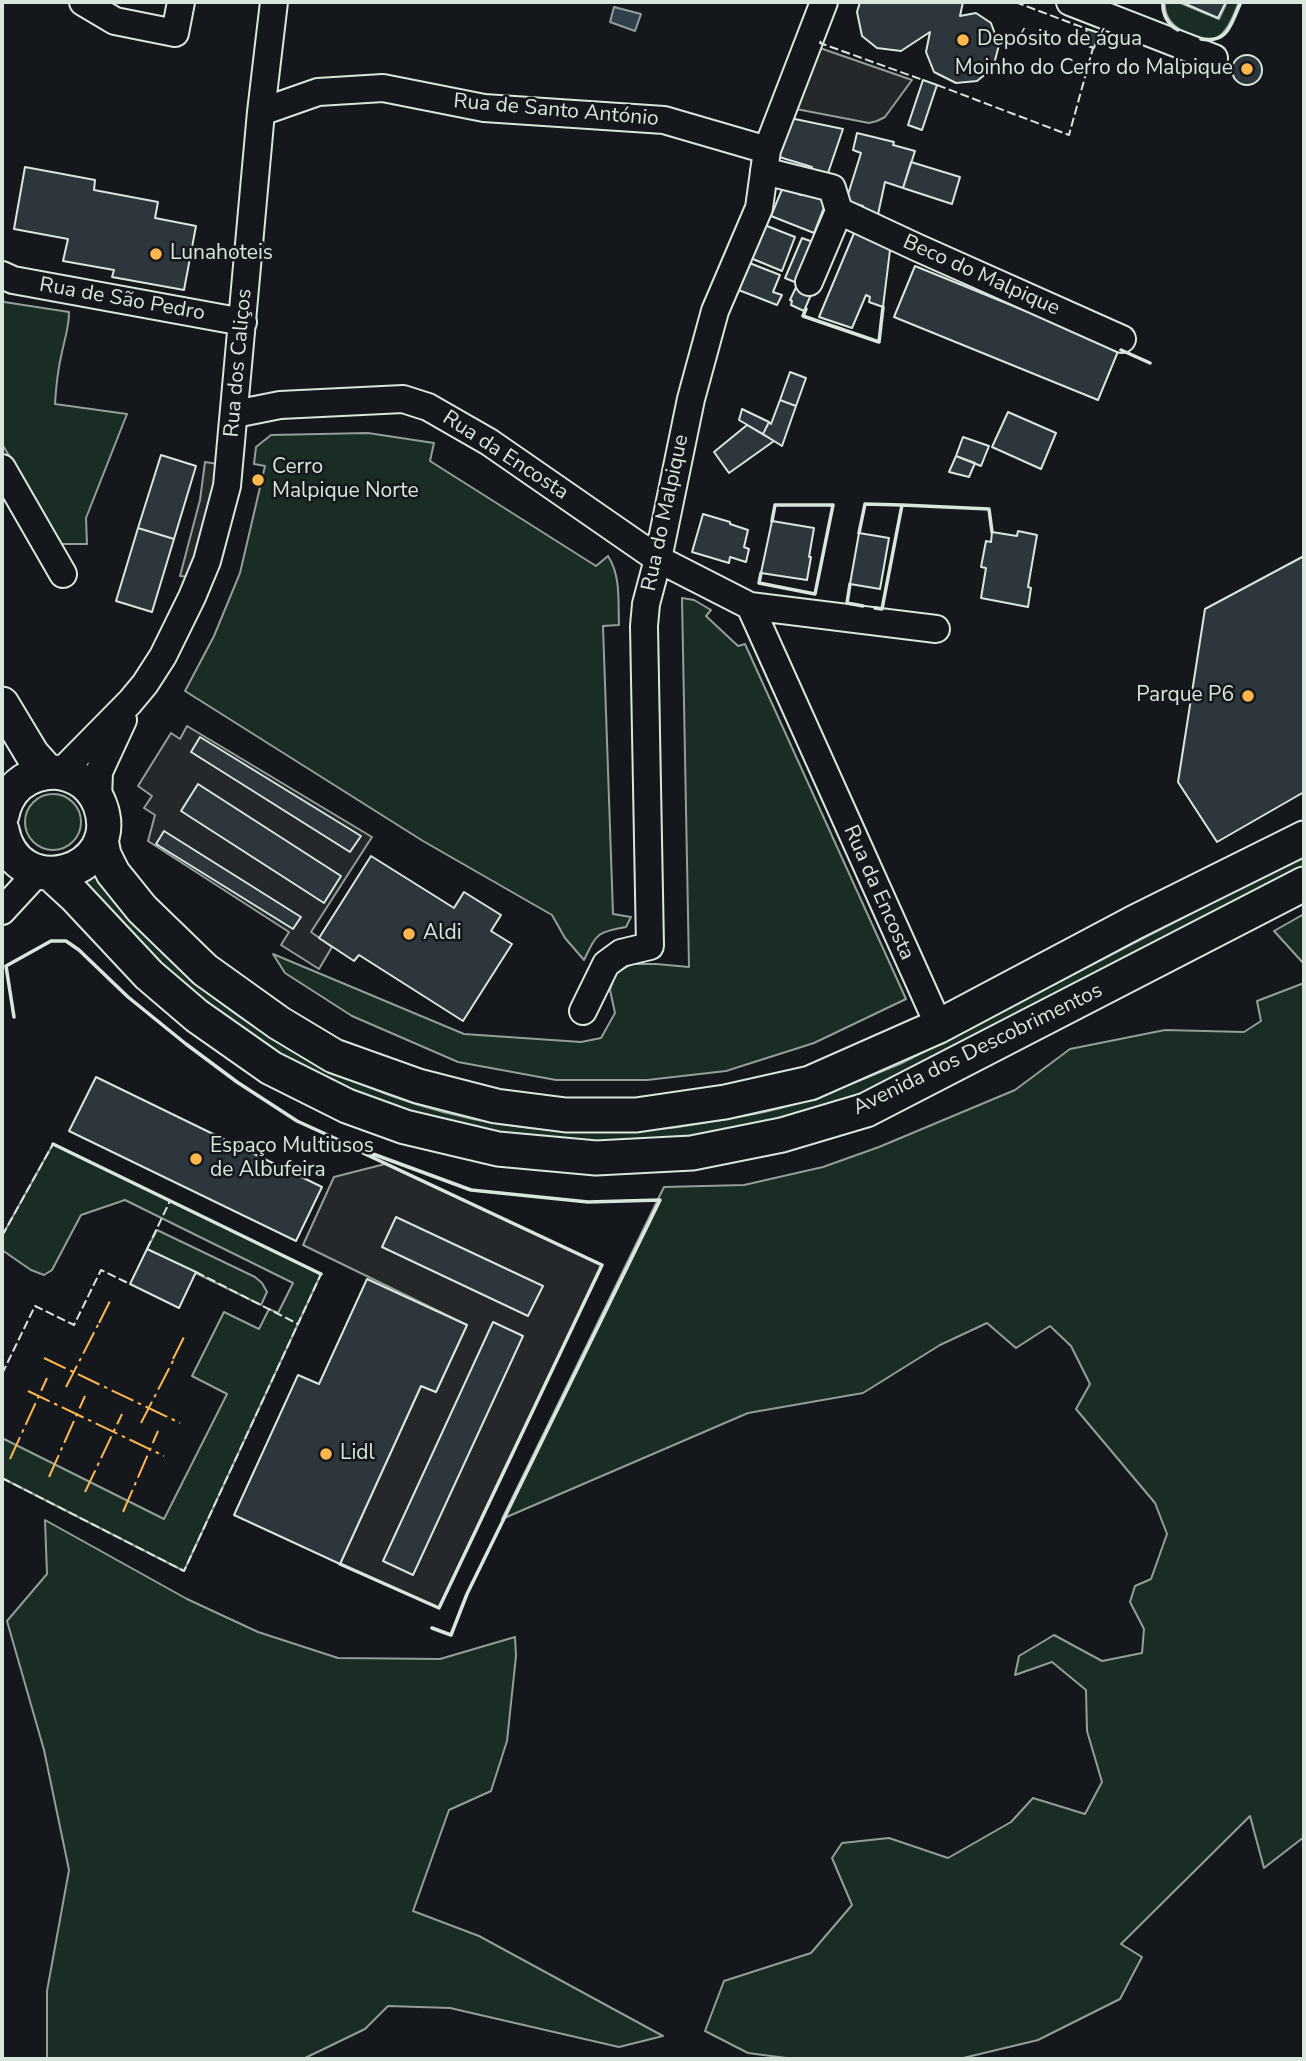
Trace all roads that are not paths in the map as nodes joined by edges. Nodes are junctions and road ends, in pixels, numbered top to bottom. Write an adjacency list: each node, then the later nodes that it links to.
1 (83, 2): 2 (street)
2 (181, 2)
3 (274, 2): 7 (street, Rua dos Caliços)
4 (824, 2): 8 (street, Rua do Malpique)
5 (1070, 2): 6 (street)
6 (1214, 58)
7 (261, 113): 8 (street, Rua de Santo António); 12 (street, Rua dos Caliços)
8 (765, 160): 9 (street, Beco do Malpique); 16 (street, Rua do Malpique)
9 (839, 211): 11 (street); 13 (street, Beco do Malpique)
10 (2, 275): 12 (street, Rua de São Pedro)
11 (809, 282)
12 (243, 322): 14 (street, Rua dos Caliços)
13 (1122, 339)
14 (235, 414): 16 (street, Rua da Encosta); 20 (street, Rua dos Caliços)
15 (2, 468): 17 (street)
16 (658, 559): 18 (street, Rua da Encosta); 30 (street, Rua do Malpique)
17 (63, 574)
18 (750, 606): 19 (street, Rua da Encosta); 31 (street, Rua da Encosta)
19 (936, 629)
20 (130, 702): 22 (street, Rua dos Caliços); 23 (street, Rua dos Caliços)
21 (2, 704): 22 (main road)
22 (54, 772): 23 (main road); 24 (main road)
23 (98, 799): 26 (main road)
24 (3, 820): 27 (main road)
25 (1304, 838): 31 (main road, Avenida dos Descobrimentos)
26 (101, 840): 27 (main road); 31 (main road, Avenida dos Descobrimentos)
27 (45, 873): 28 (main road, Avenida dos Descobrimentos); 29 (street)
28 (1304, 884)
29 (2, 911)
30 (583, 1011)
31 (939, 1026)

